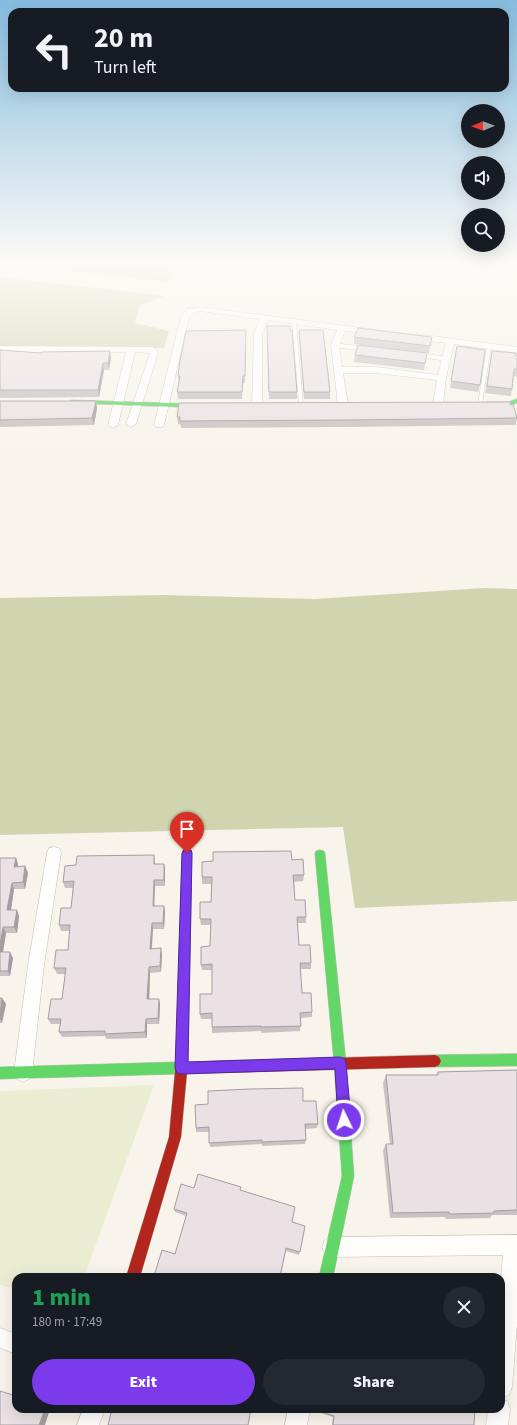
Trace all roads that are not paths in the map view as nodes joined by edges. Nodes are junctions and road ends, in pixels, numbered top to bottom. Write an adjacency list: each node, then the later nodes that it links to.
1 (183, 328): 25 (street)
2 (261, 328): 29 (street)
3 (294, 328): 26 (lane)
4 (339, 328): 5 (street)
5 (342, 328): 6 (street); 9 (street)
6 (380, 332)
7 (404, 336): 8 (street)
8 (451, 341): 10 (street); 16 (street)
9 (335, 345): 13 (lane); 17 (street)
10 (489, 346): 14 (street); 24 (lane)
11 (0, 349): 12 (street)
12 (131, 350): 21 (street); 22 (street)
13 (371, 350)
14 (517, 350)
15 (416, 355): 16 (lane)
16 (447, 359): 18 (street)
17 (338, 370): 18 (street); 27 (street)
18 (442, 378): 23 (street)
19 (517, 401): 24 (street)
20 (61, 402): 21 (street)
21 (120, 402): 22 (street); 31 (street)
22 (139, 403): 25 (street); 30 (street)
23 (438, 404)
24 (477, 404)
25 (164, 405): 28 (street); 32 (street)
26 (301, 405)
27 (344, 405)
28 (212, 406)
29 (257, 406)
30 (131, 424)
31 (113, 425)
32 (159, 425)
33 (54, 853): 39 (street)
34 (187, 853): 38 (street)
35 (320, 854): 37 (street)
36 (517, 1060): 37 (street)
37 (340, 1063): 38 (street); 42 (street)
38 (182, 1068): 39 (street); 43 (street)
39 (23, 1073): 40 (street)
40 (0, 1074)
41 (516, 1245): 42 (street); 47 (street)
42 (332, 1247): 44 (street)
43 (134, 1273)
44 (327, 1273)
45 (0, 1338): 46 (street)
46 (12, 1342)
47 (505, 1349)
48 (92, 1413): 51 (street)
49 (299, 1413): 52 (street)
50 (498, 1413): 53 (street)
51 (88, 1425)
52 (296, 1425)
53 (497, 1425)

